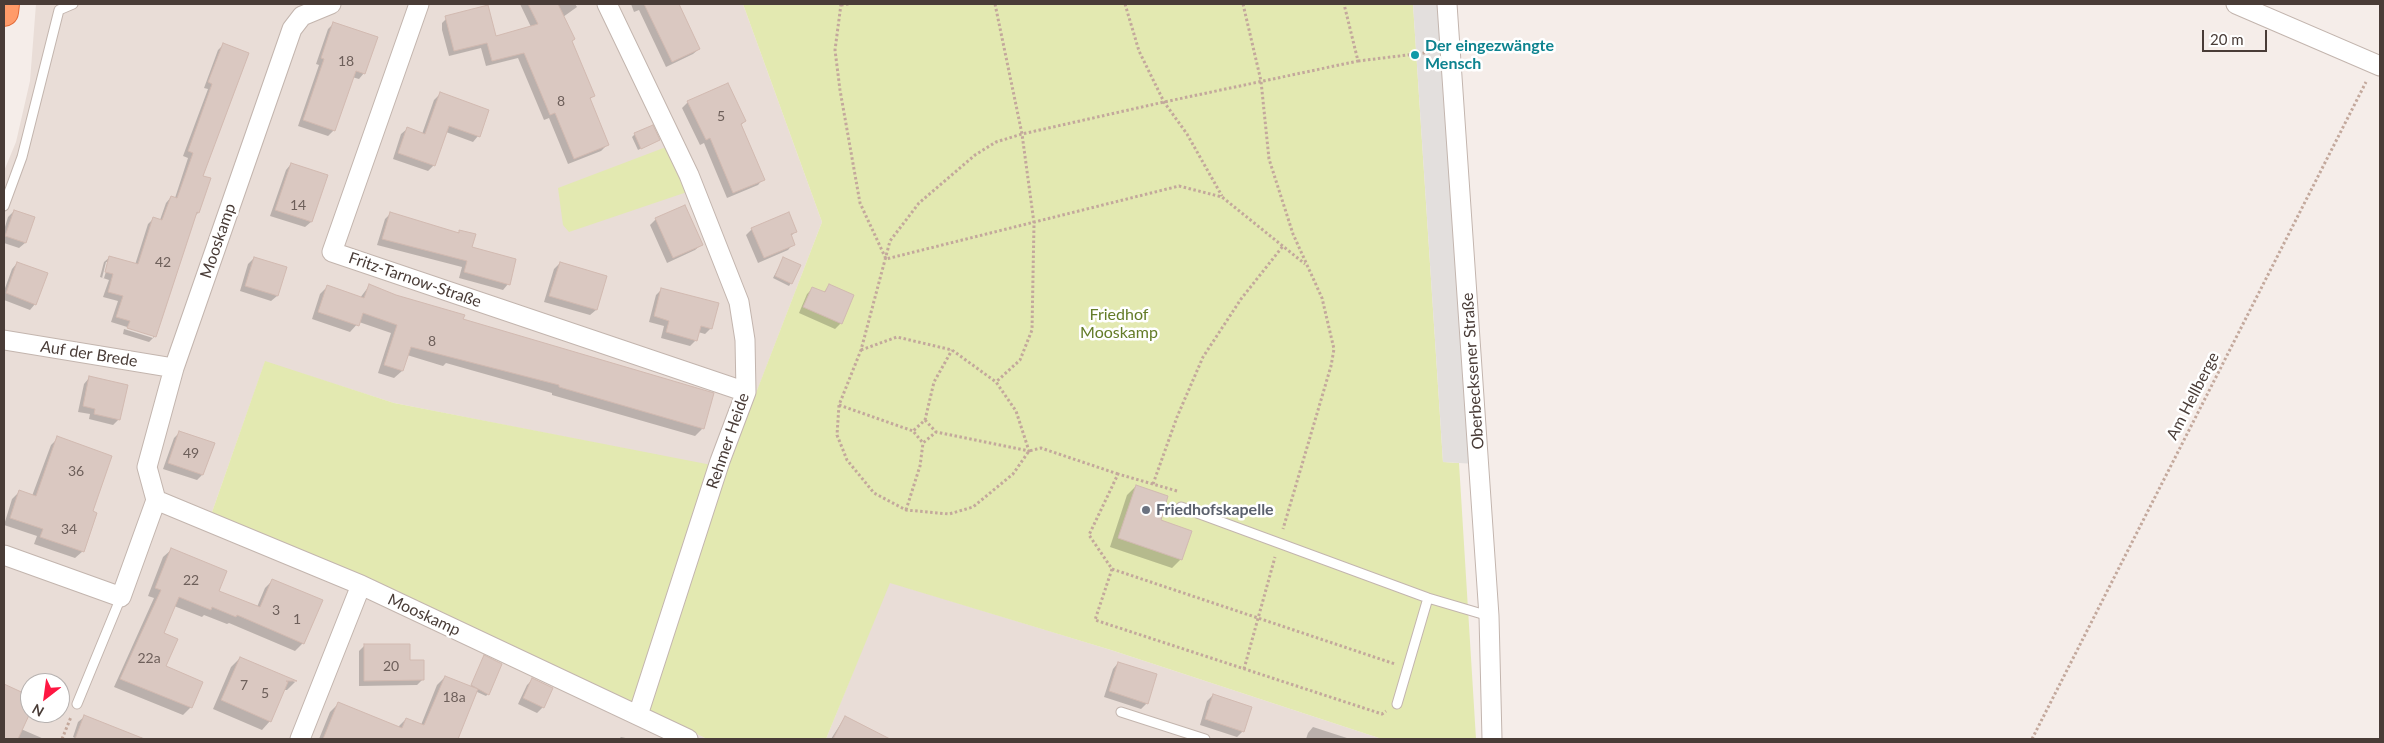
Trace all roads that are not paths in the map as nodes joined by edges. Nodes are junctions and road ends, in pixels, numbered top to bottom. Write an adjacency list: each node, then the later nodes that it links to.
1 (5, 4): 9 (highway)
2 (73, 4): 8 (lane)
3 (331, 4): 13 (street, Mooskamp)
4 (419, 4): 14 (street, Fritz-Tarnow-Straße)
5 (608, 4): 14 (street, Rehmer Heide)
6 (1447, 4): 21 (street, Oberbecksener Straße)
7 (2236, 4): 10 (street)
8 (60, 7): 11 (lane)
9 (4, 12)
10 (2378, 65)
11 (4, 206)
12 (4, 340): 13 (street, Auf der Brede)
13 (174, 368): 15 (street, Mooskamp)
14 (746, 392): 25 (street, Rehmer Heide)
15 (156, 500): 18 (street, Mooskamp); 19 (street)
16 (1181, 508): 20 (lane)
17 (4, 555): 19 (street)
18 (360, 585): 25 (street, Mooskamp); 26 (street)
19 (121, 597): 22 (lane)
20 (1428, 598): 21 (lane); 23 (lane)
21 (1489, 616): 29 (street, Oberbecksener Straße)
22 (77, 704)
23 (1397, 704)
24 (1121, 712): 28 (lane)
25 (638, 715): 27 (street, Mooskamp)
26 (300, 739)
27 (688, 739)
28 (1205, 739)
29 (1492, 739)

